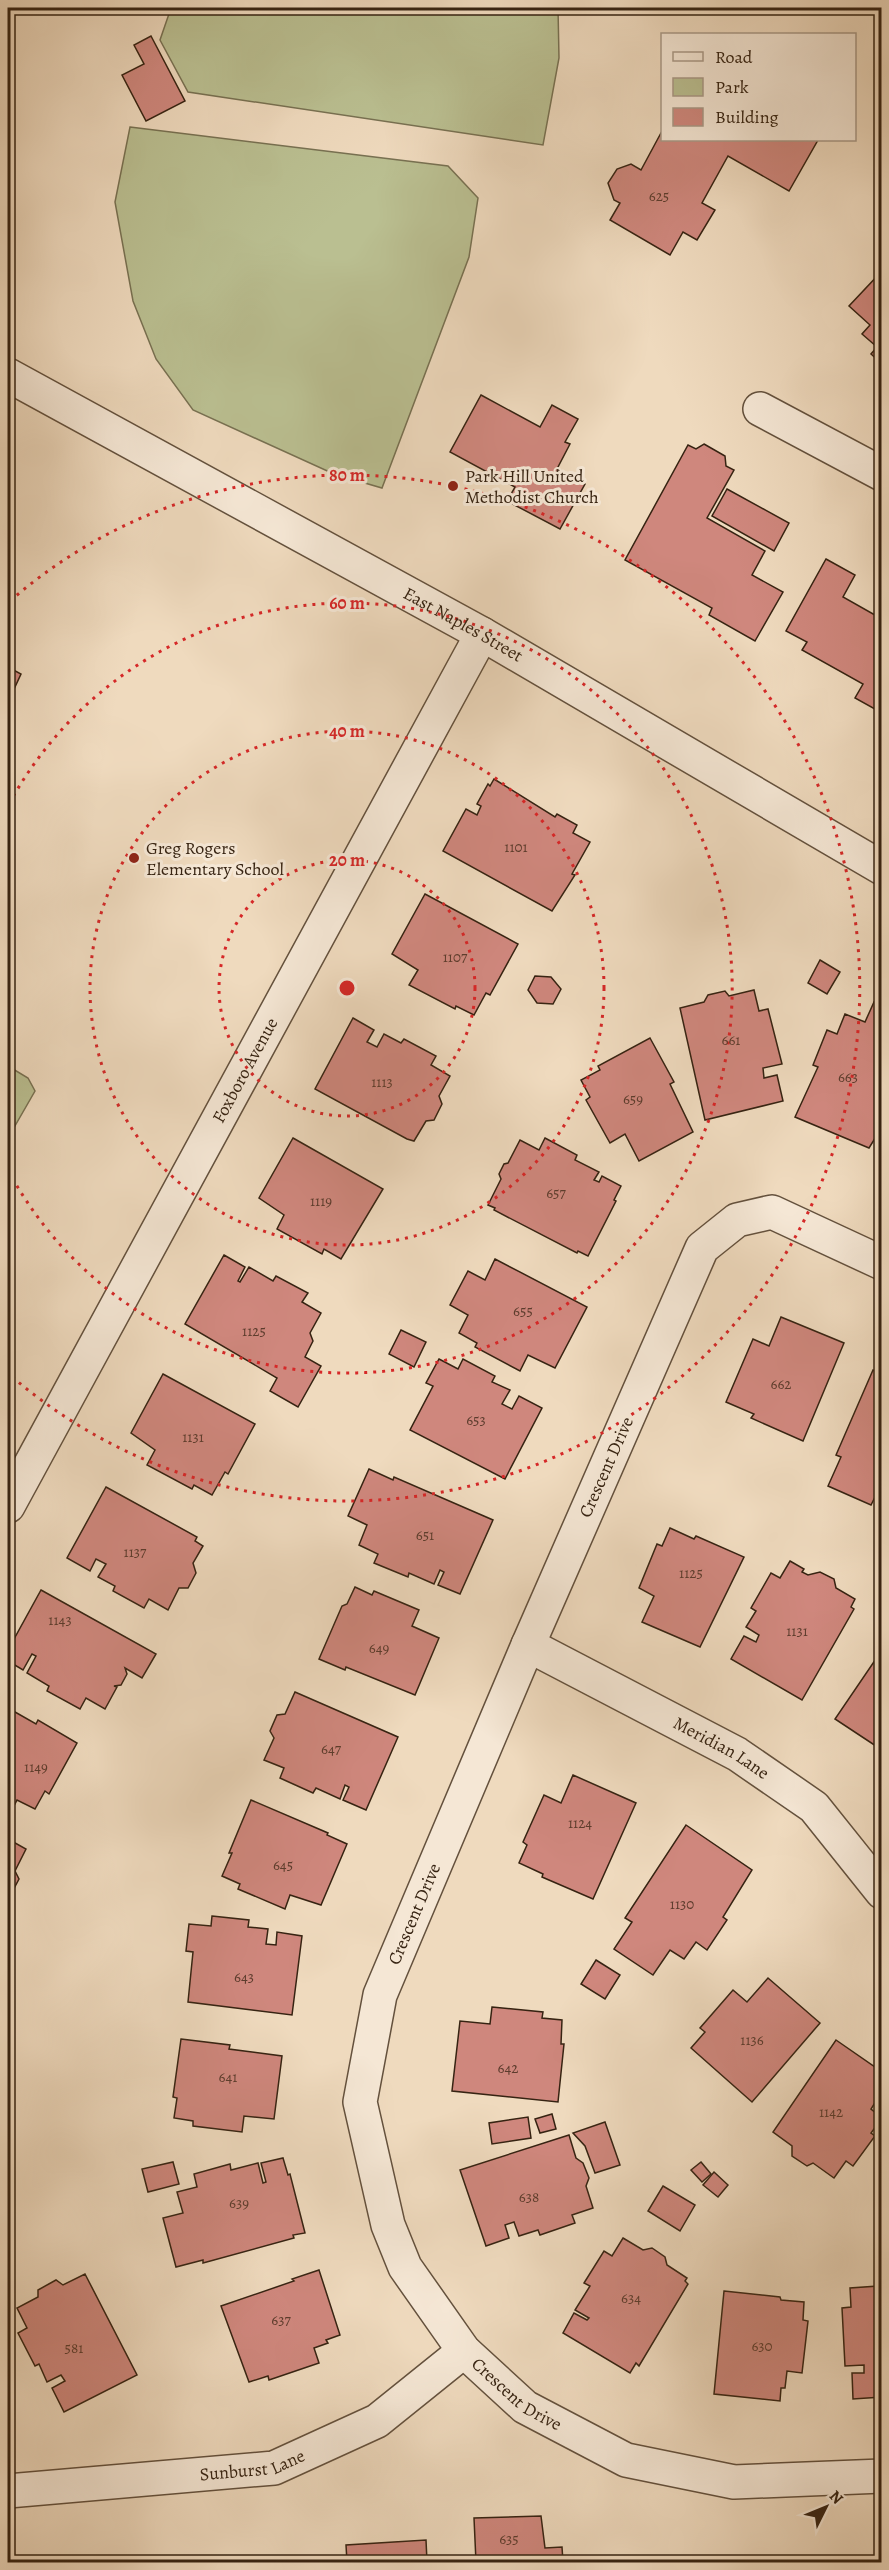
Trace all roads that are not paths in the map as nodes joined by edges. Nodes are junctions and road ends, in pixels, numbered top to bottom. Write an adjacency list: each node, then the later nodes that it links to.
1 (8, 375): 4 (street, East Naples Street)
2 (760, 409): 3 (street)
3 (882, 474)
4 (482, 634): 5 (street, East Naples Street); 7 (street, Foxboro Avenue)
5 (882, 868)
6 (882, 1263): 8 (street, Crescent Drive)
7 (8, 1506)
8 (528, 1645): 9 (street, Meridian Lane); 10 (street, Crescent Drive)
9 (882, 1892)
10 (464, 2350): 11 (street, Crescent Drive); 12 (street, Sunburst Lane)
11 (882, 2476)
12 (8, 2491)

